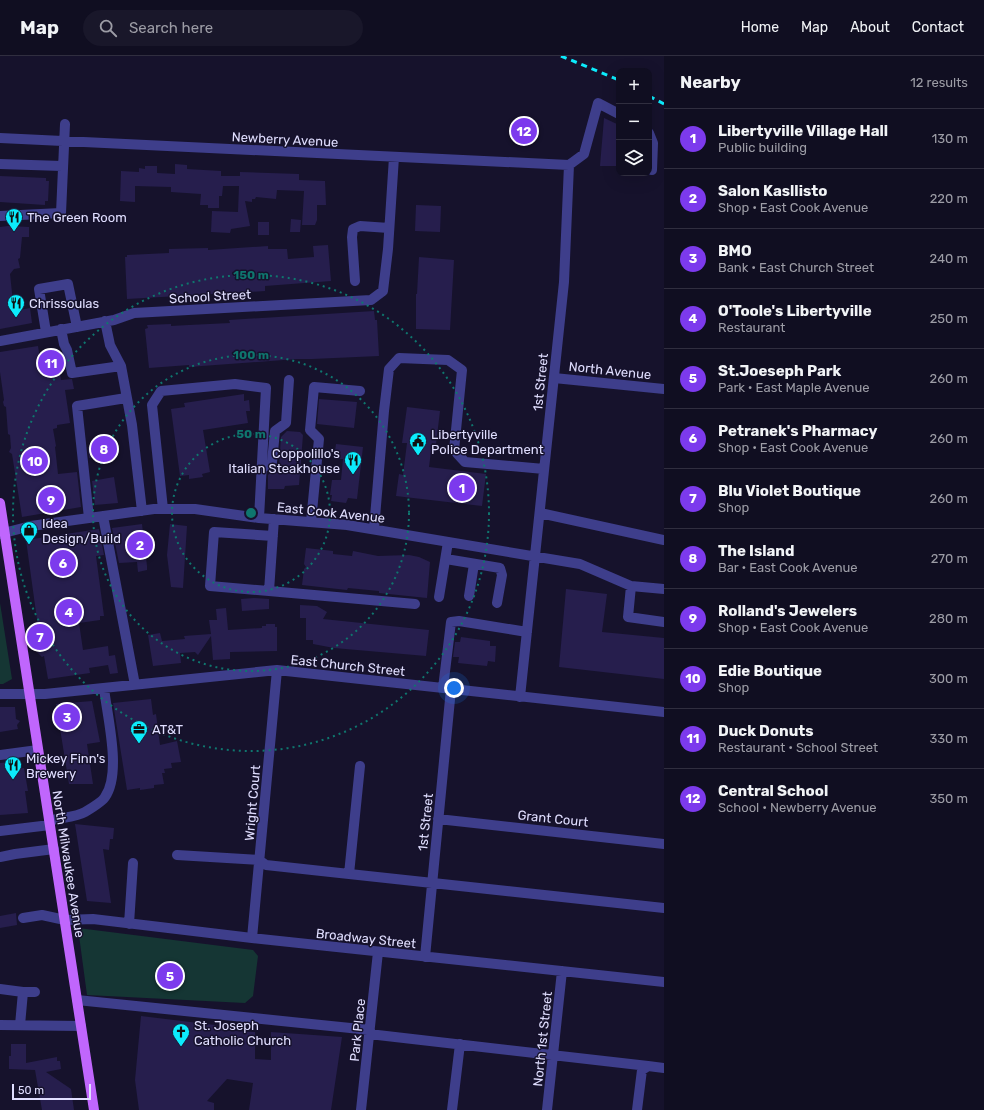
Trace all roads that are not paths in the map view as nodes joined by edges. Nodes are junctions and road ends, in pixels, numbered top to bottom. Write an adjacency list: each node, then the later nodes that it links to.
1 (616, 112): 8 (street)
2 (65, 124): 5 (street)
3 (0, 138): 5 (street, Newberry Avenue)
4 (652, 140): 10 (street)
5 (63, 141): 6 (street, Newberry Avenue); 9 (street)
6 (394, 157): 8 (street, Newberry Avenue); 12 (street, School Street)
7 (0, 164): 9 (street)
8 (569, 165): 20 (street, 1st Street)
9 (62, 166): 11 (street)
10 (652, 170)
11 (0, 216)
12 (389, 228): 13 (street); 14 (street, School Street)
13 (355, 281)
14 (105, 321): 15 (street, School Street); 19 (street)
15 (77, 326): 16 (street, School Street); 17 (street)
16 (61, 330): 17 (street, School Street); 19 (street)
17 (46, 332): 18 (street, School Street)
18 (0, 341)
19 (121, 366): 24 (street)
20 (554, 378): 22 (street, North Avenue); 26 (street, 1st Street)
21 (289, 380): 25 (street)
22 (664, 389)
23 (360, 391): 35 (street)
24 (126, 398): 29 (street); 32 (street)
25 (262, 469): 28 (street); 33 (street)
26 (544, 469): 30 (street, 1st Street); 36 (street)
27 (0, 503): 37 (main road, North Milwaukee Avenue)
28 (163, 509): 29 (street, East Cook Avenue); 33 (street, East Cook Avenue)
29 (142, 511): 31 (street, East Cook Avenue)
30 (540, 514): 39 (street); 41 (street, 1st Street)
31 (103, 516): 32 (street, East Cook Avenue); 54 (street)
32 (90, 518): 37 (street, East Cook Avenue)
33 (259, 518): 34 (street, East Cook Avenue)
34 (274, 519): 35 (street, East Cook Avenue); 38 (street)
35 (311, 522): 36 (street, East Cook Avenue)
36 (374, 529): 40 (street, East Cook Avenue)
37 (2, 533): 58 (main road, North Milwaukee Avenue)
38 (273, 536): 46 (street); 46 (street)
39 (664, 540)
40 (448, 542): 41 (street, East Cook Avenue); 42 (street)
41 (535, 558): 44 (street, East Cook Avenue); 52 (street, 1st Street)
42 (446, 559): 43 (street); 48 (street)
43 (474, 564): 47 (street); 49 (street)
44 (631, 586): 45 (street, East Cook Avenue); 51 (street)
45 (664, 589)
46 (269, 591): 50 (street)
47 (469, 596)
48 (439, 597)
49 (497, 603)
50 (415, 604)
51 (664, 622)
52 (527, 632): 56 (street, 1st Street); 59 (street, 1st Street)
53 (277, 670): 54 (street, East Church Street); 56 (street, East Church Street); 71 (street, Wright Court)
54 (135, 685): 55 (street, East Church Street)
55 (104, 688): 58 (street, East Church Street); 65 (street)
56 (447, 689): 59 (street, East Church Street); 64 (street, 1st Street)
57 (0, 694): 58 (street, East Church Street)
58 (30, 694): 61 (main road, North Milwaukee Avenue)
59 (520, 696): 60 (street, East Church Street)
60 (664, 712)
61 (38, 750): 62 (street); 65 (main road, North Milwaukee Avenue)
62 (0, 755)
63 (360, 766): 73 (street)
64 (438, 818): 67 (street, Grant Court); 74 (street, 1st Street)
65 (50, 823): 66 (street); 68 (main road, North Milwaukee Avenue)
66 (0, 831)
67 (664, 844)
68 (54, 849): 70 (street); 77 (main road, North Milwaukee Avenue)
69 (177, 855): 71 (street)
70 (0, 857)
71 (259, 860): 73 (street); 79 (street, Wright Court)
72 (133, 863): 78 (street)
73 (349, 874): 74 (street)
74 (432, 883): 75 (street); 81 (street, 1st Street)
75 (664, 908)
76 (23, 918): 77 (street, Broadway Street)
77 (65, 920): 78 (street, Broadway Street); 87 (main road, North Milwaukee Avenue)
78 (128, 924): 79 (street, Broadway Street)
79 (252, 938): 80 (street, Broadway Street)
80 (378, 952): 81 (street, Broadway Street); 91 (street, Park Place)
81 (425, 957): 82 (street, Broadway Street)
82 (562, 971): 83 (street, Broadway Street); 93 (street, North 1st Street)
83 (664, 982)
84 (0, 989): 85 (street)
85 (23, 992): 86 (street); 89 (street)
86 (35, 992)
87 (77, 1000): 90 (main road, North Milwaukee Avenue); 91 (street)
88 (0, 1025): 89 (street)
89 (20, 1025): 90 (street)
90 (81, 1026): 96 (main road, North Milwaukee Avenue)
91 (370, 1032): 92 (street); 97 (street, Park Place)
92 (460, 1044): 93 (street); 98 (street)
93 (553, 1055): 94 (street); 99 (street, North 1st Street)
94 (648, 1066): 95 (street); 100 (street)
95 (664, 1068)
96 (94, 1110)
97 (361, 1110)
98 (452, 1110)
99 (547, 1110)
100 (637, 1110)

